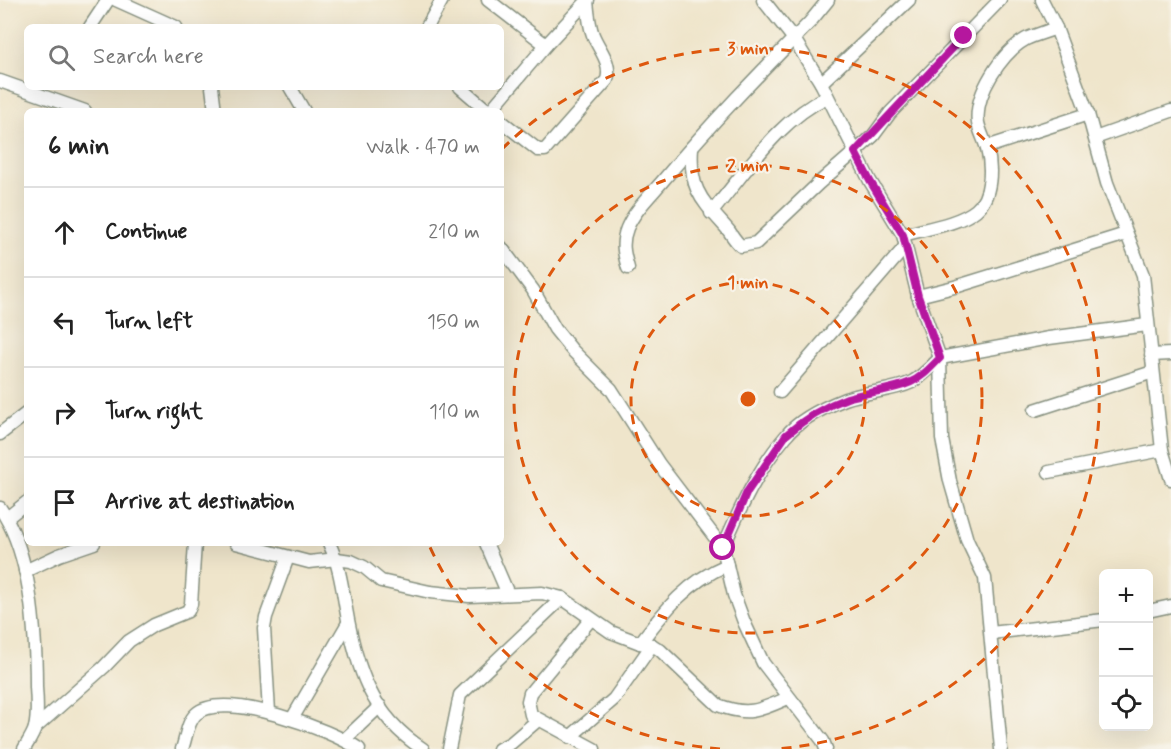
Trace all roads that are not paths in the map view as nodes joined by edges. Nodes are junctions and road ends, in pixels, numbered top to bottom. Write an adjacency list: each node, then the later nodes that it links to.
1 (108, 0): 11 (street)
2 (116, 0): 12 (street)
3 (442, 0): 13 (street)
4 (488, 0): 16 (street)
5 (763, 0): 15 (street)
6 (828, 0): 15 (street)
7 (909, 0): 17 (street)
8 (1000, 0): 36 (street)
9 (1042, 0): 14 (street)
10 (587, 1): 16 (street); 32 (street)
11 (92, 24)
12 (169, 24)
13 (429, 24)
14 (1056, 28): 31 (street); 35 (street)
15 (794, 39): 17 (street); 34 (street)
16 (546, 45): 29 (street)
17 (821, 82): 24 (street)
18 (3, 85): 19 (street)
19 (24, 88)
20 (212, 90): 26 (street)
21 (292, 90): 27 (street)
22 (464, 90): 28 (street)
23 (47, 92): 25 (street)
24 (827, 97): 36 (street); 37 (street)
25 (79, 108)
26 (216, 108)
27 (302, 108)
28 (485, 108)
29 (492, 108)
30 (1171, 111): 33 (street)
31 (1088, 114): 33 (street); 35 (street)
32 (504, 123)
33 (1095, 138): 38 (street)
34 (692, 147): 37 (street); 41 (street)
35 (987, 147): 39 (street)
36 (855, 152): 37 (street); 39 (street)
37 (711, 213)
38 (1126, 234): 42 (street); 43 (street)
39 (904, 241): 42 (street); 48 (street)
40 (504, 251): 62 (street)
41 (628, 268)
42 (918, 296): 46 (street)
43 (1147, 325): 45 (street); 46 (street)
44 (1171, 354): 45 (street)
45 (1151, 355): 47 (street)
46 (940, 358): 62 (street); 74 (street)
47 (1153, 372): 49 (street); 52 (street)
48 (780, 392)
49 (1035, 410)
50 (24, 415): 51 (street)
51 (0, 434)
52 (1162, 450): 53 (street); 54 (street)
53 (1049, 472)
54 (1171, 479)
55 (24, 503): 56 (street)
56 (4, 513): 66 (street)
57 (83, 546): 66 (street)
58 (195, 546): 81 (street)
59 (248, 546): 63 (street)
60 (330, 546): 64 (street)
61 (487, 546): 67 (street)
62 (723, 548): 65 (street)
63 (288, 556): 64 (street); 78 (street)
64 (337, 560): 67 (street); 73 (street)
65 (727, 565): 75 (street); 76 (street)
66 (25, 571): 81 (street)
67 (508, 594): 68 (street)
68 (562, 598): 71 (street); 88 (street)
69 (1171, 606): 70 (street)
70 (1153, 610)
71 (591, 619): 75 (street); 80 (street)
72 (1099, 621): 74 (street)
73 (348, 623): 77 (street); 79 (street)
74 (991, 633): 92 (street)
75 (646, 644): 76 (street); 82 (street)
76 (788, 698): 91 (street)
77 (380, 706): 83 (street); 87 (street)
78 (269, 712): 79 (street); 85 (street)
79 (292, 719): 83 (street)
80 (538, 720): 82 (street); 89 (street)
81 (35, 728): 84 (street)
82 (570, 737): 90 (street)
83 (345, 739): 86 (street)
84 (24, 749)
85 (182, 749)
86 (359, 749)
87 (423, 749)
88 (449, 749)
89 (499, 749)
90 (594, 749)
91 (826, 749)
92 (1001, 749)

